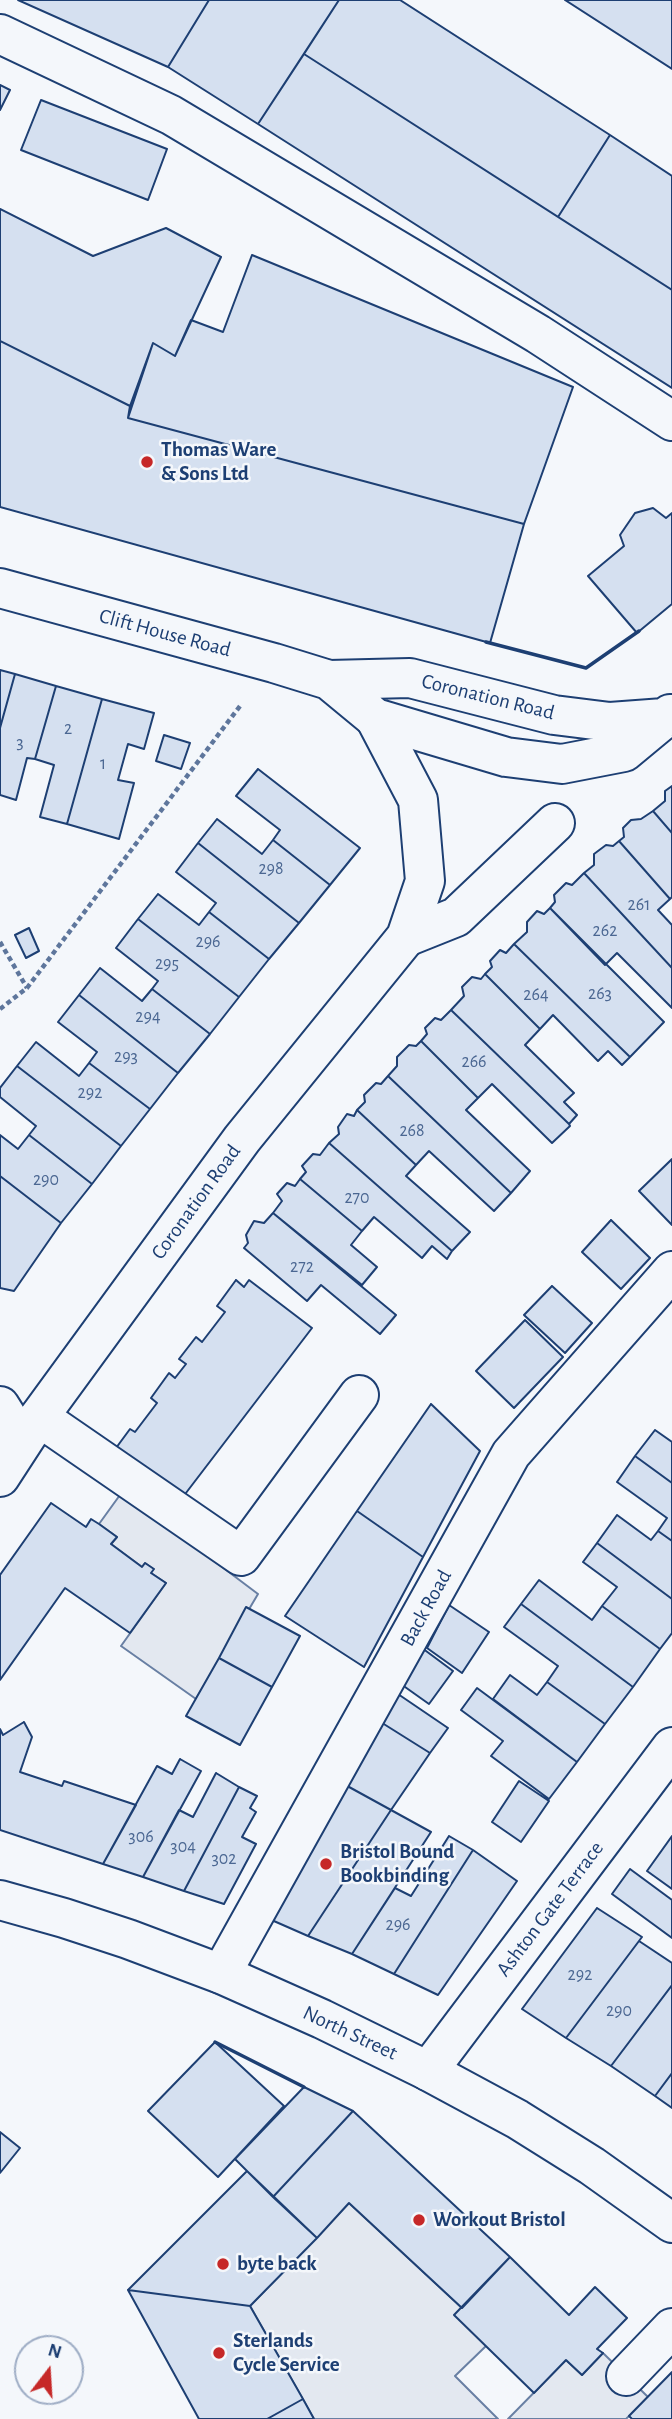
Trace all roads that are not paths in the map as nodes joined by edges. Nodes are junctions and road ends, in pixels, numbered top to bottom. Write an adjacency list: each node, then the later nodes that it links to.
1 (0, 34): 2 (main road)
2 (672, 421)
3 (0, 588): 4 (main road, Clift House Road)
4 (329, 680): 5 (main road, Coronation Road); 6 (main road, Coronation Road)
5 (668, 715): 6 (main road, Coronation Road)
6 (375, 718): 8 (main road, Coronation Road)
7 (555, 823): 8 (main road, Coronation Road)
8 (406, 937): 12 (main road, Coronation Road)
9 (672, 1271): 16 (main road, Back Road)
10 (359, 1395): 12 (main road)
11 (0, 1406): 12 (main road)
12 (30, 1429): 13 (main road, Coronation Road)
13 (0, 1477)
14 (672, 1747): 17 (main road, Ashton Gate Terrace)
15 (0, 1900): 16 (main road, North Street)
16 (221, 1974): 17 (main road, North Street)
17 (428, 2071): 18 (main road, North Street)
18 (672, 2223)
19 (672, 2328): 20 (main road)
20 (626, 2375)

